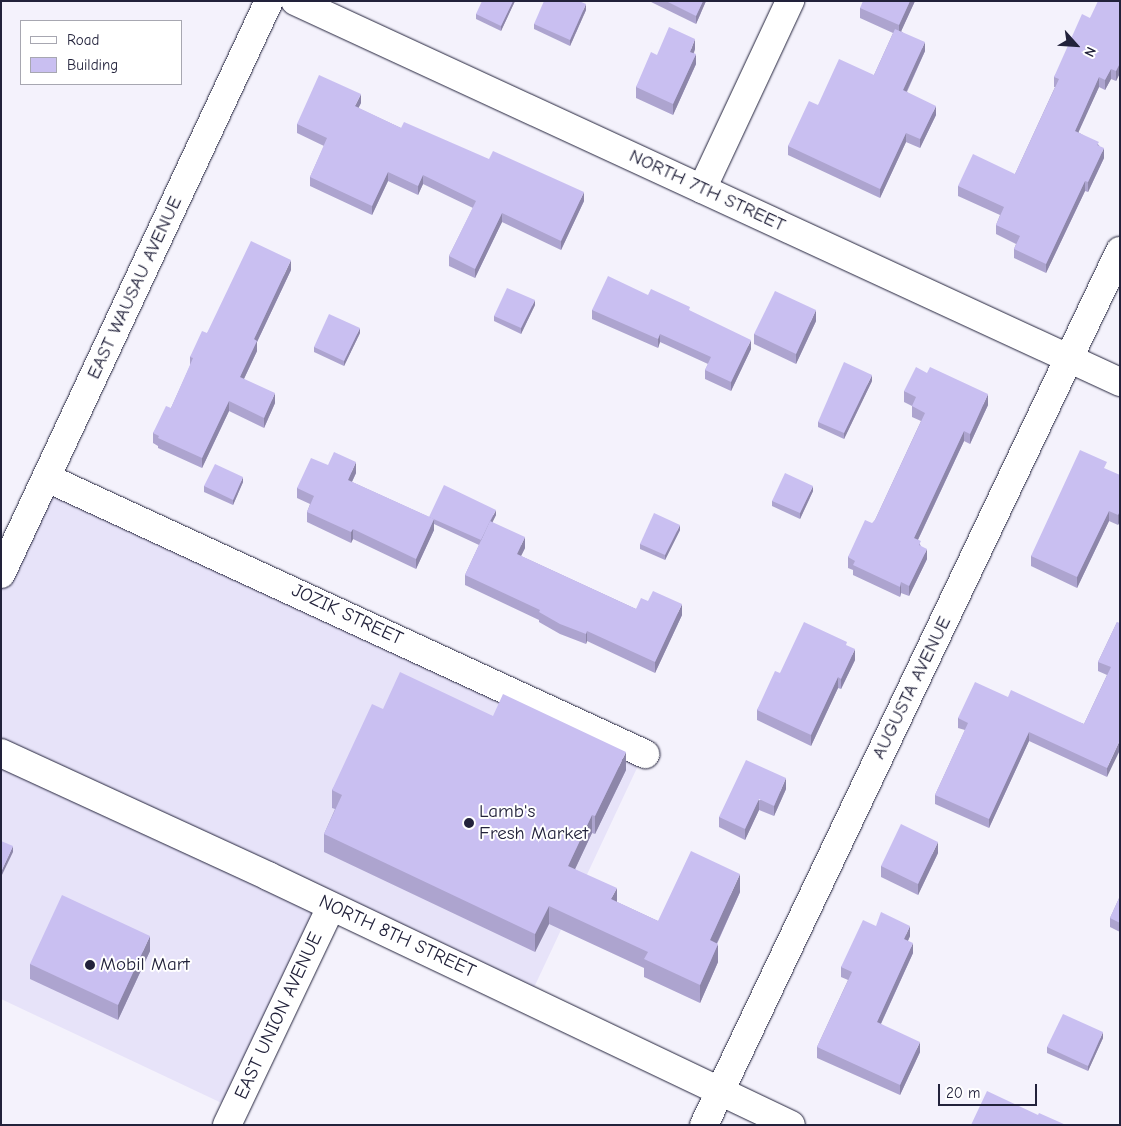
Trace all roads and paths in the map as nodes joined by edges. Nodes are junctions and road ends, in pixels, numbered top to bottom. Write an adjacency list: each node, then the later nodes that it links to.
1 (269, 1): 8 (street, EAST WAUSAU AVENUE)
2 (295, 1): 4 (street, NORTH 7TH STREET)
3 (790, 1): 4 (street)
4 (702, 189): 6 (street, NORTH 7TH STREET)
5 (1120, 252): 6 (street, AUGUSTA AVENUE)
6 (1069, 358): 7 (street, NORTH 7TH STREET); 13 (street, AUGUSTA AVENUE)
7 (1120, 382)
8 (47, 478): 9 (street, EAST WAUSAU AVENUE); 11 (street, JOZIK STREET)
9 (1, 574)
10 (1, 752): 12 (street, NORTH 8TH STREET)
11 (646, 754)
12 (331, 906): 13 (street, NORTH 8TH STREET); 14 (street, EAST UNION AVENUE)
13 (719, 1091): 15 (street, AUGUSTA AVENUE); 16 (street, NORTH 8TH STREET)
14 (227, 1125)
15 (704, 1125)
16 (791, 1125)

